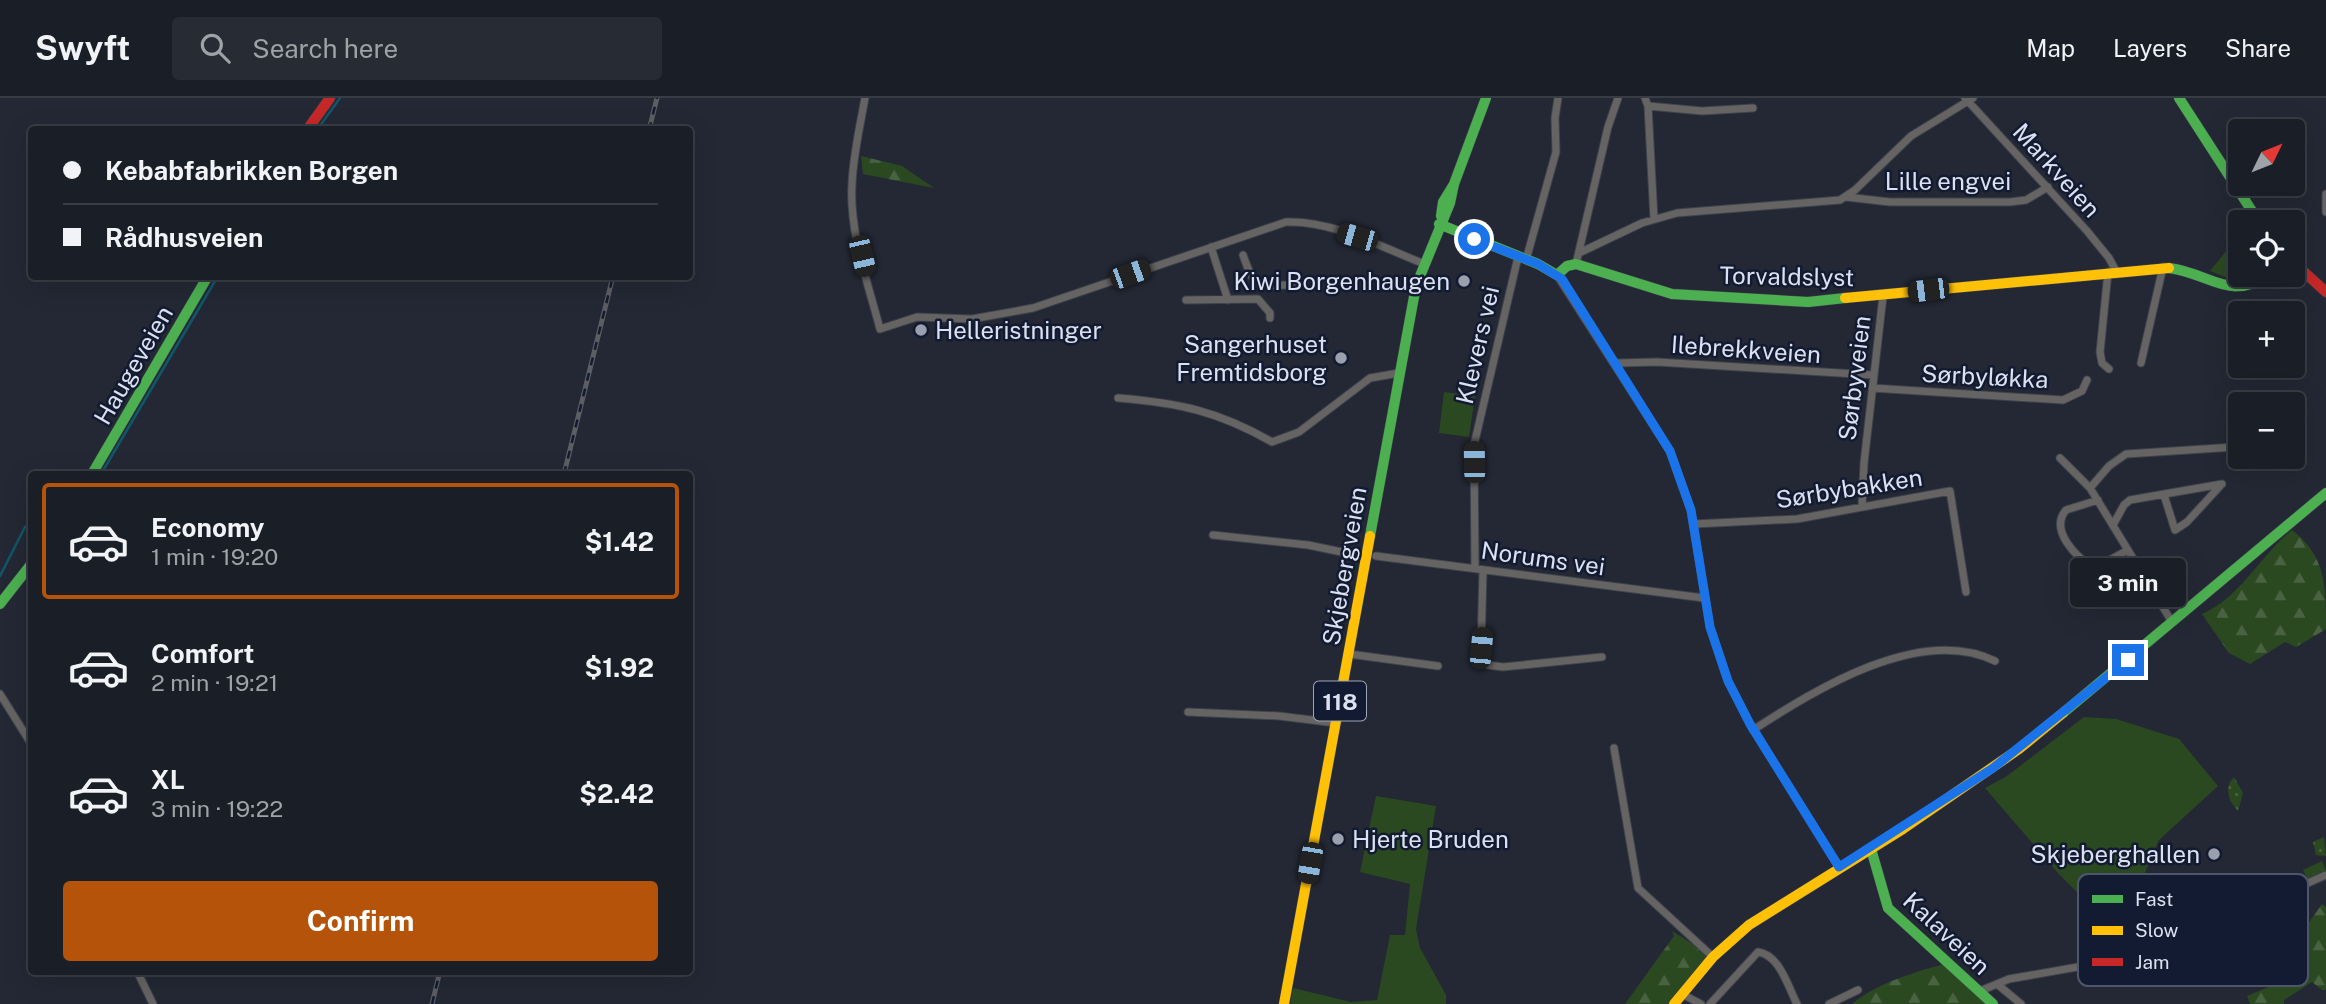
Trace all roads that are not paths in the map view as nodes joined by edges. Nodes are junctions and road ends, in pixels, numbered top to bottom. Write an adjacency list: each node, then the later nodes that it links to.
1 (330, 98): 10 (main road)
2 (865, 98): 18 (street)
3 (1486, 98): 17 (main road, Skjebergveien / 118)
4 (1558, 98): 21 (street, Klevers vei)
5 (1618, 98): 19 (street)
6 (2179, 98): 14 (main road)
7 (1968, 99): 11 (street, Markveien); 13 (street)
8 (1646, 102): 9 (street); 16 (street)
9 (1753, 108)
10 (310, 126)
11 (2048, 187): 13 (street, Lille engvei); 25 (street, Markveien)
12 (2326, 194): 15 (street)
13 (1846, 197): 16 (street, Lille engvei)
14 (2251, 210)
15 (2326, 212)
16 (1654, 219): 19 (street, Lille engvei)
17 (1440, 223): 21 (main road); 22 (main road, Skjebergveien / 118)
18 (1211, 247): 22 (street); 36 (street)
19 (1579, 253): 23 (street)
20 (1243, 255): 29 (street)
21 (1522, 258): 27 (main road); 60 (street, Klevers vei)
22 (1422, 263): 41 (main road, Skjebergveien / 118)
23 (1576, 264): 27 (main road); 34 (main road, Torvaldslyst)
24 (2163, 267): 25 (main road, Torvaldslyst); 30 (main road, Torvaldslyst); 39 (street)
25 (2112, 272): 34 (main road, Torvaldslyst); 40 (street)
26 (2305, 273): 33 (main road)
27 (1557, 275): 38 (street)
28 (206, 280): 48 (main road, Haugeveien)
29 (1293, 285)
30 (2228, 285)
31 (2233, 287): 32 (main road, Torvaldslyst)
32 (2251, 287)
33 (2326, 292)
34 (1883, 296): 42 (street, Sørbyveien)
35 (1186, 300): 36 (street)
36 (1228, 300): 37 (street)
37 (1270, 318)
38 (1616, 363): 42 (street, Ilebrekkveien); 54 (street)
39 (2141, 363)
40 (2109, 369)
41 (1399, 373): 45 (street); 58 (main road, Skjebergveien / 118)
42 (1873, 375): 44 (street, Sørbyveien)
43 (2088, 380): 44 (street, Sørbyløkka)
44 (1872, 388): 53 (street, Sørbyveien)
45 (1118, 398)
46 (2228, 447): 49 (street)
47 (2060, 458): 49 (street)
48 (94, 471)
49 (2091, 488): 52 (street)
50 (2326, 493): 64 (main road)
51 (2164, 495): 51 (street); 55 (street)
52 (2098, 500): 55 (street); 57 (street)
53 (1862, 507): 54 (street, Sørbybakken); 61 (street, Sørbybakken)
54 (1694, 524): 62 (street)
55 (2113, 525): 57 (street)
56 (1213, 535): 58 (street, Norums vei)
57 (2128, 550): 64 (street)
58 (1371, 556): 60 (street, Norums vei); 65 (main road, Skjebergveien / 118)
59 (28, 568): 63 (main road)
60 (1479, 569): 62 (street, Norums vei); 66 (street, Klevers vei)
61 (1966, 592)
62 (1704, 598): 72 (street)
63 (0, 604)
64 (2172, 622): 75 (main road)
65 (1349, 654): 68 (street); 71 (main road, Skjebergveien / 118)
66 (1602, 657)
67 (1995, 661): 72 (street)
68 (1438, 666)
69 (0, 694): 73 (street)
70 (1188, 712): 71 (street)
71 (1336, 723): 87 (main road, Skjebergveien / 118)
72 (1753, 730): 76 (street)
73 (28, 738)
74 (1614, 748): 79 (street)
75 (1871, 849): 76 (main road); 84 (main road, Kalaveien)
76 (1839, 867): 79 (main road)
77 (2326, 876): 78 (street)
78 (2308, 884)
79 (1713, 957): 85 (main road)
80 (2078, 967): 82 (street)
81 (139, 975): 86 (street)
82 (1997, 984): 84 (street); 94 (street)
83 (1858, 990): 92 (street)
84 (1980, 991): 93 (main road, Kalaveien)
85 (1682, 994): 88 (main road); 89 (street)
86 (153, 1004)
87 (1284, 1004)
88 (1674, 1004)
89 (1701, 1004)
90 (1710, 1004): 91 (street)
91 (1797, 1004)
92 (1829, 1004)
93 (1993, 1004)
94 (2021, 1004)

